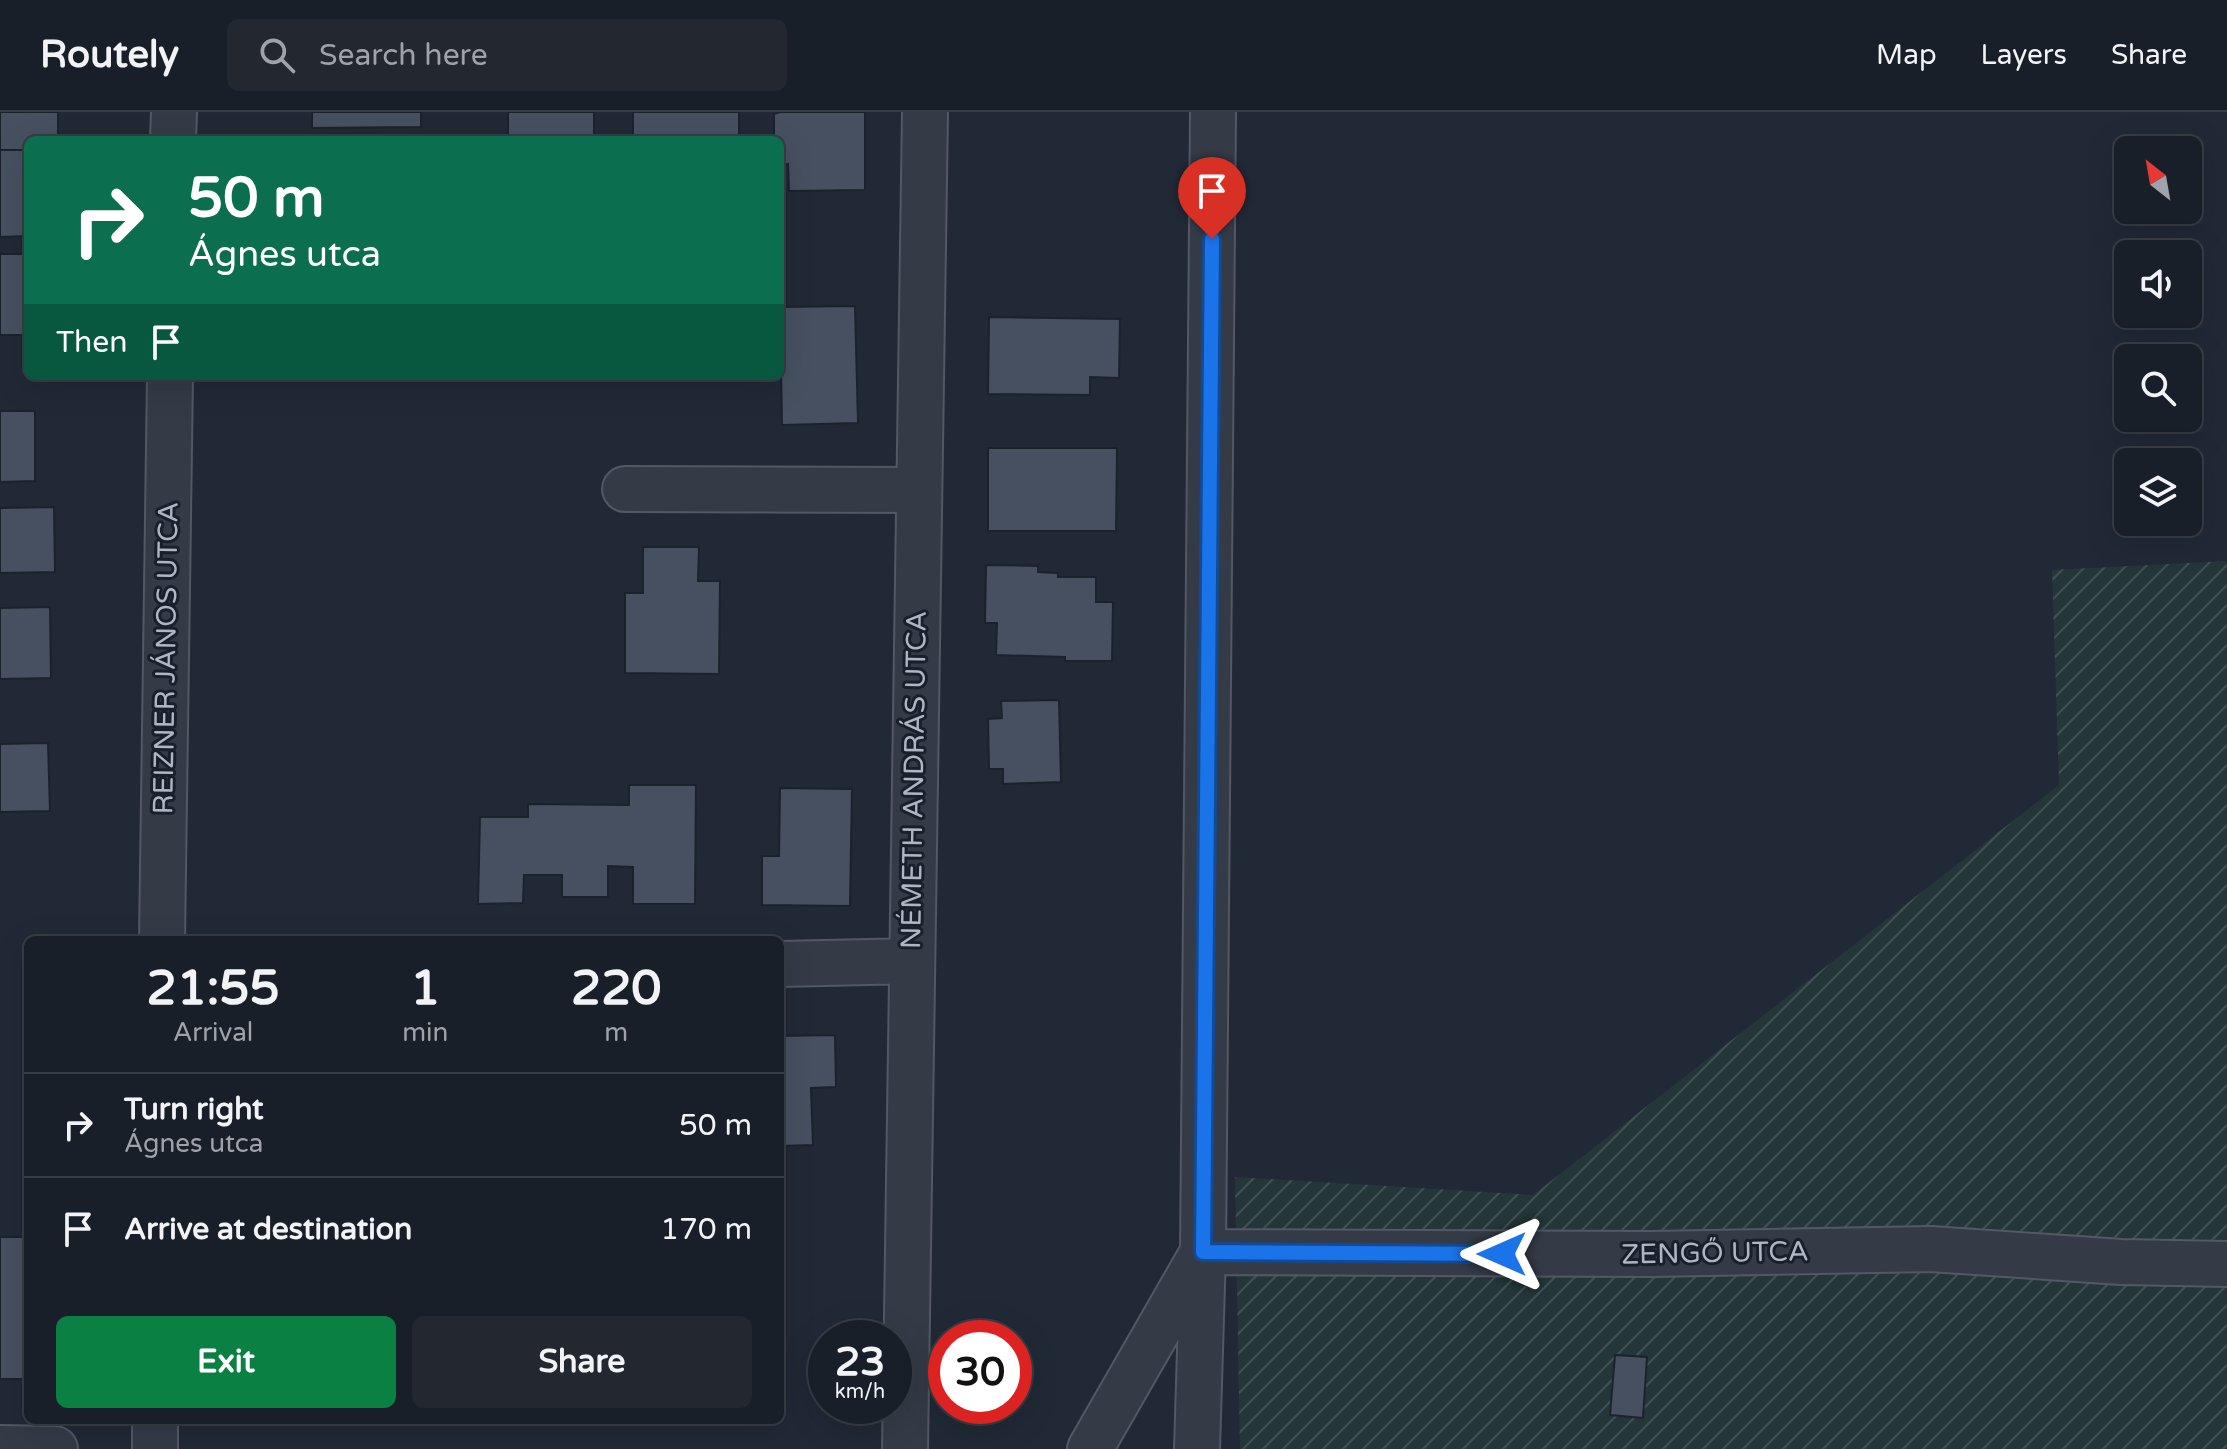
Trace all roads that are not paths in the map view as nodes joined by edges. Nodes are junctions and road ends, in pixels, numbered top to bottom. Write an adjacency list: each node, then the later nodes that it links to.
1 (174, 112): 4 (street)
2 (925, 112): 7 (street, NÉMETH ANDRÁS UTCA)
3 (1213, 112): 11 (street)
4 (173, 136)
5 (170, 380): 8 (street, REIZNER JÁNOS UTCA)
6 (625, 489): 7 (street)
7 (919, 490): 9 (street, NÉMETH ANDRÁS UTCA)
8 (162, 936)
9 (912, 961): 10 (street); 17 (street, NÉMETH ANDRÁS UTCA)
10 (784, 964)
11 (1203, 1252): 12 (street, ZENGŐ UTCA); 18 (street); 19 (street)
12 (2227, 1264)
13 (155, 1424): 16 (street)
14 (0, 1448): 15 (street)
15 (55, 1449)
16 (155, 1449)
17 (905, 1449)
18 (1090, 1449)
19 (1197, 1449)

